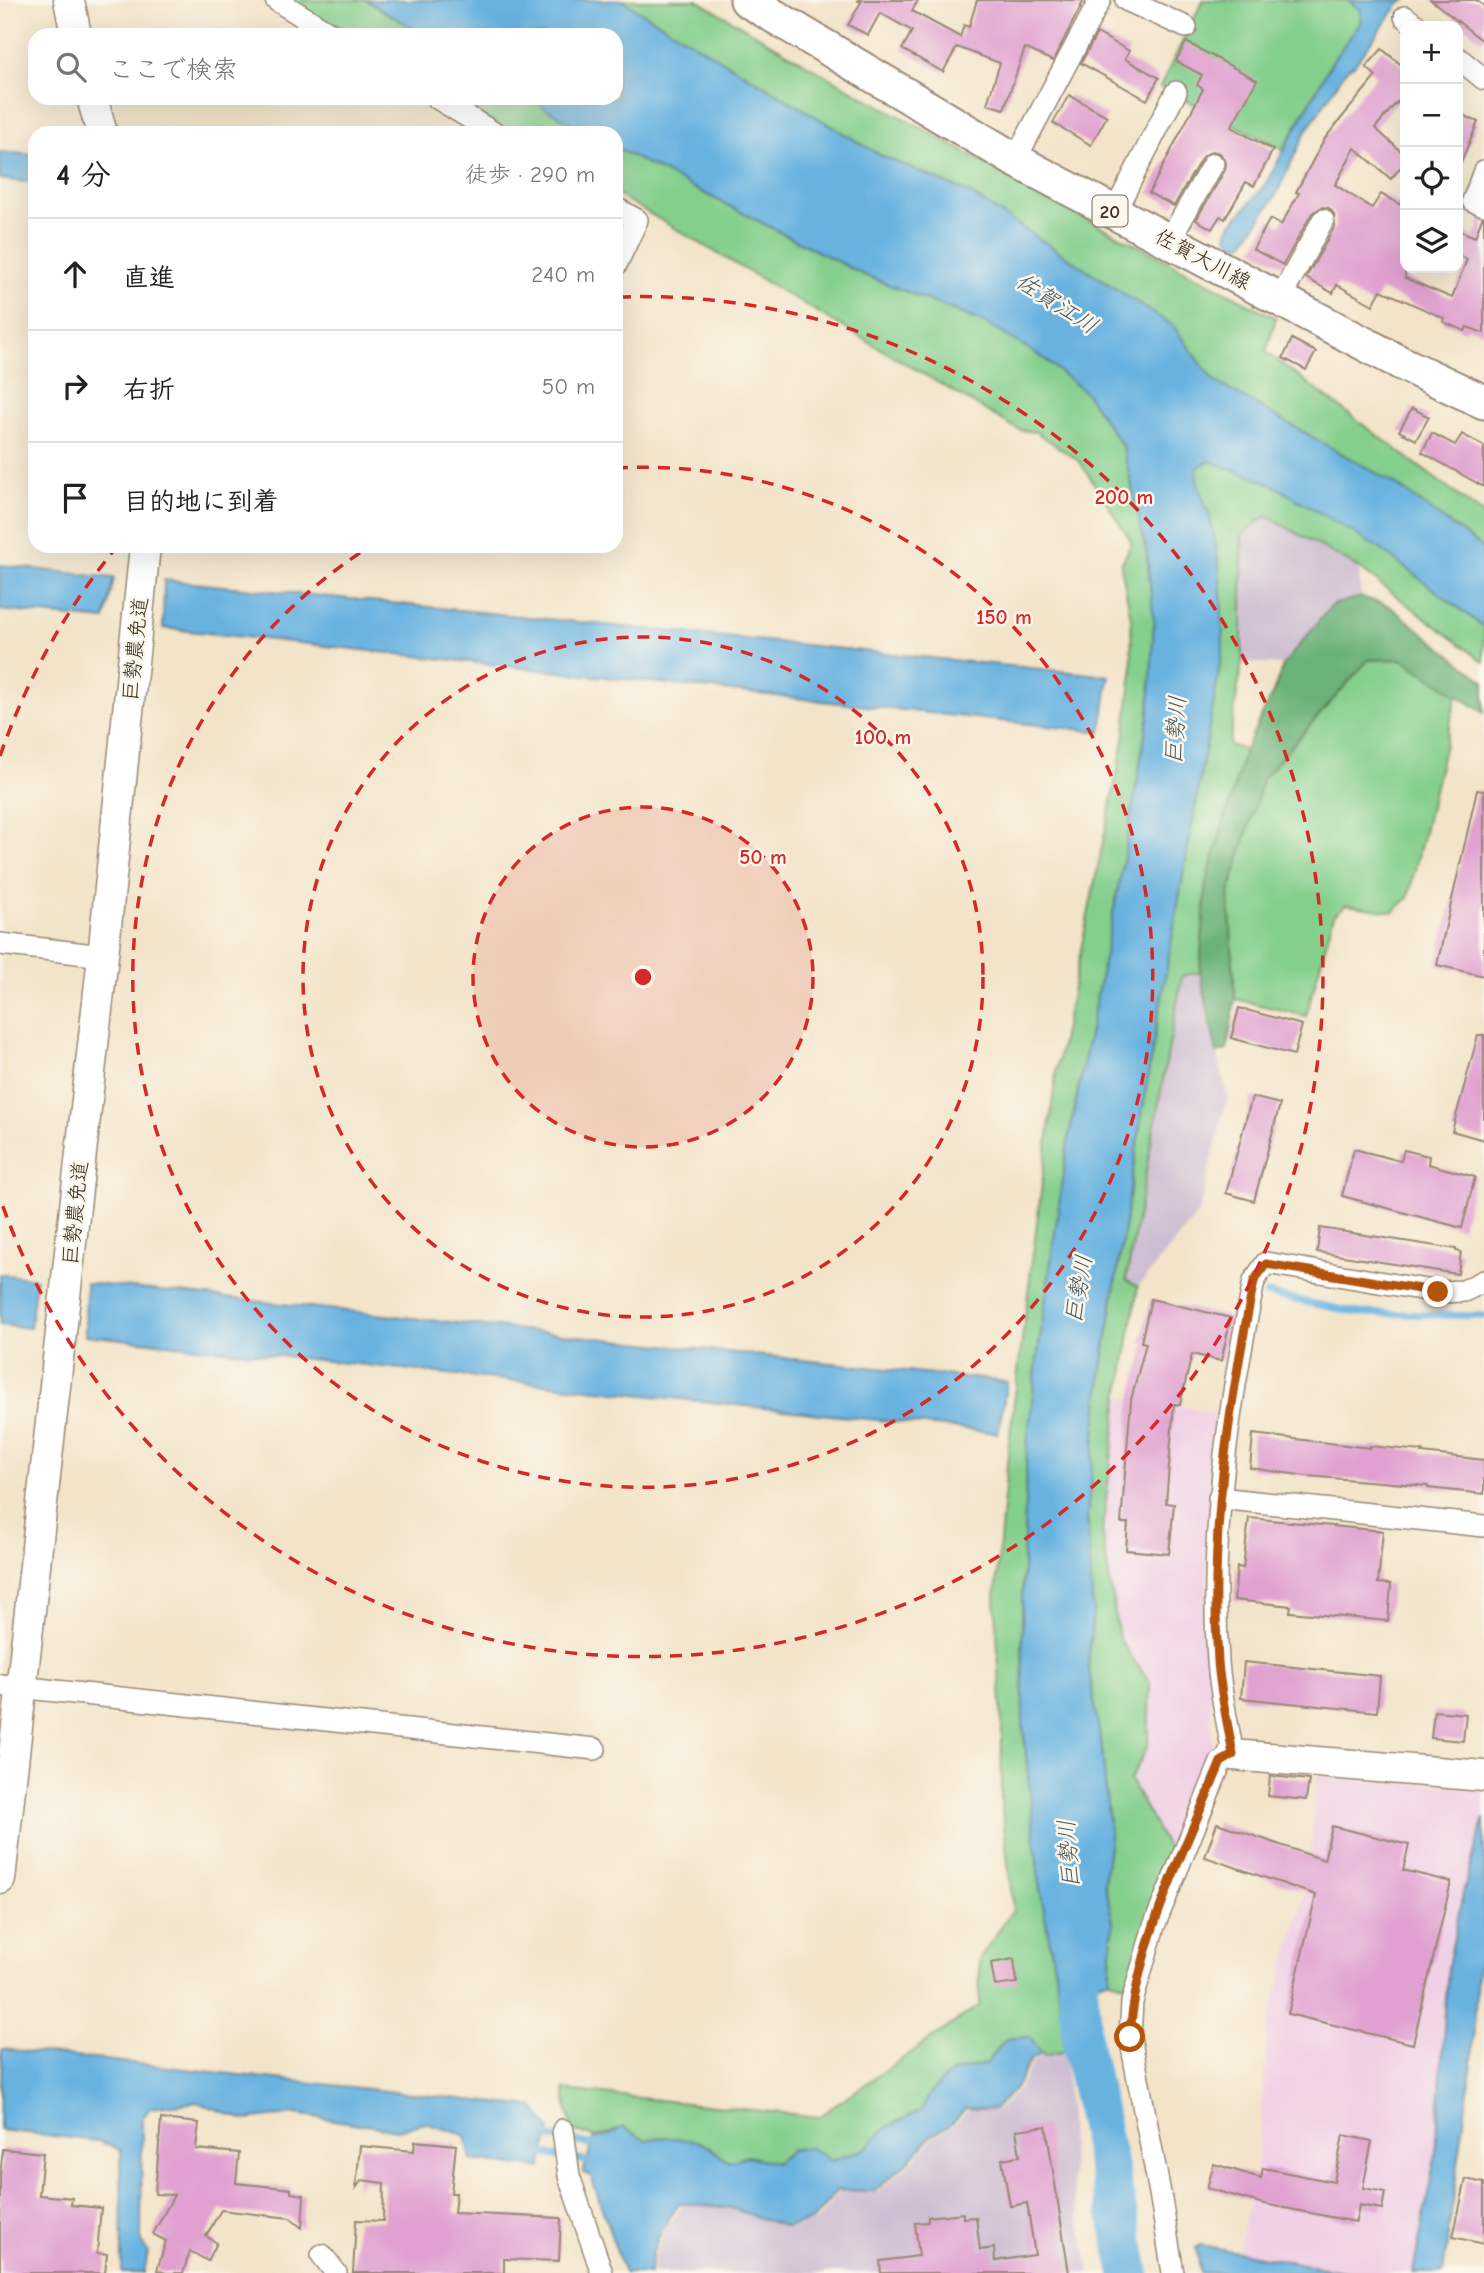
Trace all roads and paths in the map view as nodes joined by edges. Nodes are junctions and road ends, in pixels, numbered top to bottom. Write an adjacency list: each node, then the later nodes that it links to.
1 (69, 0): 7 (street)
2 (276, 0): 8 (street)
3 (747, 0): 16 (main road, 佐賀大川線 / 20)
4 (1100, 0): 16 (street)
5 (1126, 0): 6 (street)
6 (1186, 27)
7 (75, 28)
8 (322, 28)
9 (1463, 62): 10 (street)
10 (1484, 79)
11 (1176, 92): 21 (street)
12 (94, 105): 14 (street)
13 (448, 105): 15 (street)
14 (100, 126)
15 (483, 126)
16 (1015, 160): 21 (main road, 佐賀大川線 / 20)
17 (1213, 164): 23 (street)
18 (1484, 171): 19 (street)
19 (1484, 205)
20 (623, 212): 24 (street)
21 (1114, 212): 23 (main road, 佐賀大川線 / 20)
22 (1324, 220): 25 (street)
23 (1169, 242): 25 (main road, 佐賀大川線 / 20)
24 (623, 250)
25 (1280, 299): 26 (main road, 佐賀大川線 / 20)
26 (1484, 402)
27 (144, 553): 29 (street, 巨勢農免道)
28 (0, 944): 29 (street)
29 (103, 956): 33 (street, 巨勢農免道)
30 (1484, 1281): 31 (street)
31 (1219, 1498): 32 (street); 35 (street)
32 (1484, 1526)
33 (11, 1686): 34 (street); 37 (street, 巨勢農免道)
34 (595, 1749)
35 (1233, 1755): 36 (street); 42 (street)
36 (1484, 1776)
37 (0, 1879)
38 (564, 2130): 41 (street)
39 (322, 2255): 40 (street)
40 (336, 2273)
41 (603, 2273)
42 (1173, 2273)

